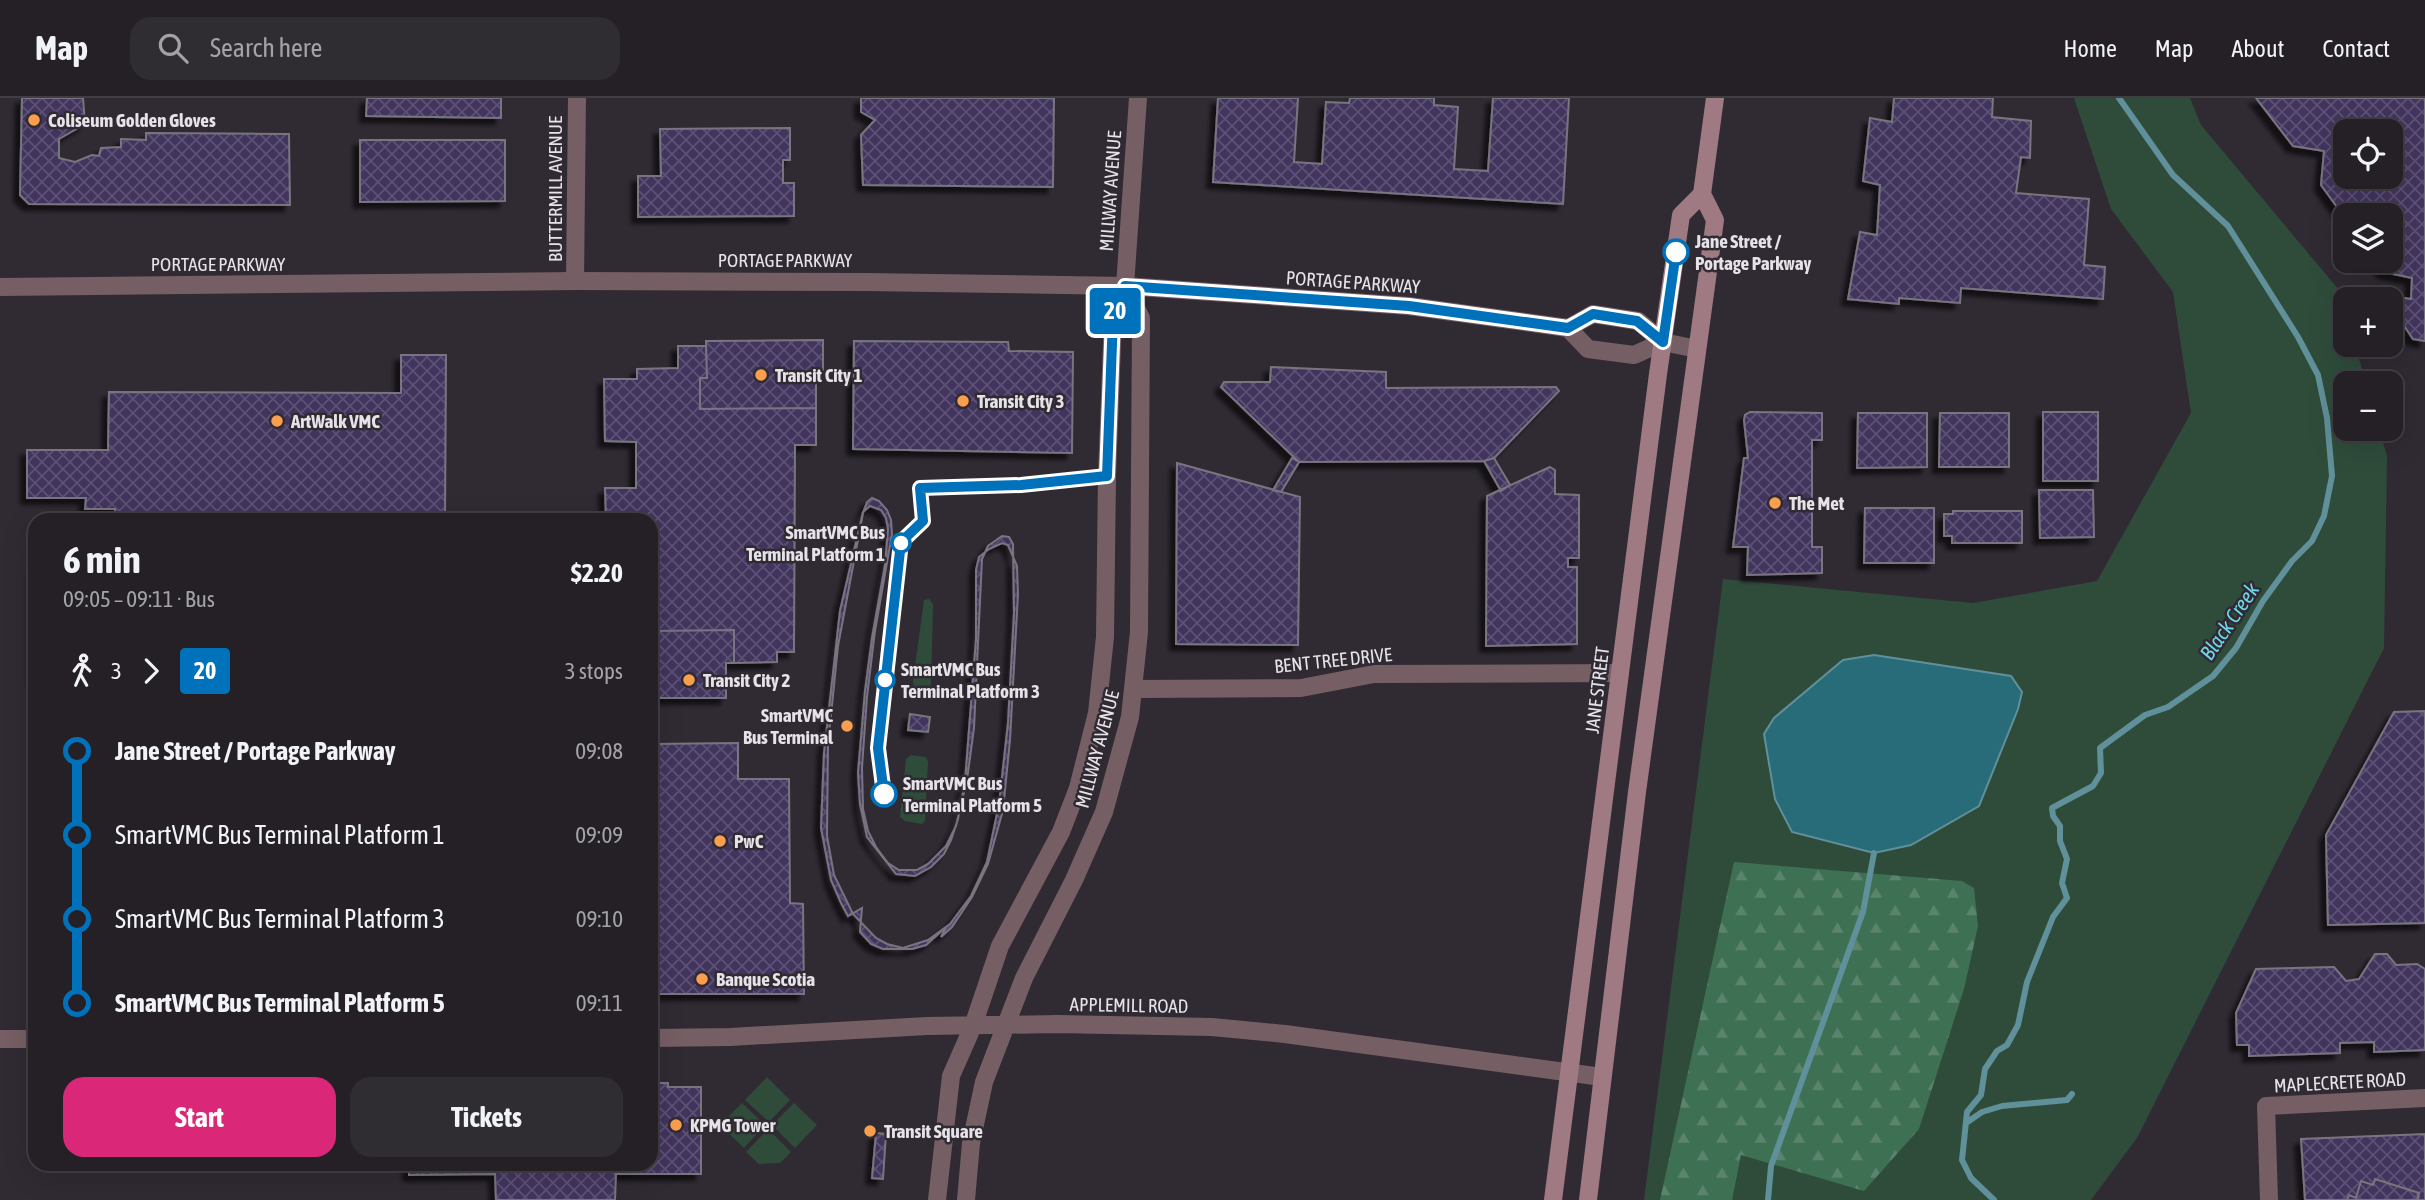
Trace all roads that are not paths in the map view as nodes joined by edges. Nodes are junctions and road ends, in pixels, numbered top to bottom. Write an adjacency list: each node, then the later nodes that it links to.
1 (577, 98): 5 (street, BUTTERMILL AVENUE)
2 (1138, 98): 6 (street, MILLWAY AVENUE)
3 (1715, 98): 4 (main road)
4 (1702, 194): 9 (main road, JANE STREET); 10 (main road)
5 (576, 281): 6 (street, PORTAGE PARKWAY); 7 (street, PORTAGE PARKWAY)
6 (1125, 286): 8 (street, PORTAGE PARKWAY); 12 (street, MILLWAY AVENUE); 13 (street, MILLWAY AVENUE)
7 (0, 287)
8 (1568, 328): 9 (street); 9 (street)
9 (1663, 342): 10 (street); 11 (main road, JANE STREET)
10 (1697, 349): 19 (main road)
11 (1620, 673): 12 (street, BENT TREE DRIVE); 18 (main road, JANE STREET)
12 (1134, 689): 14 (street, MILLWAY AVENUE)
13 (973, 1026): 14 (street, APPLEMILL ROAD); 15 (street, APPLEMILL ROAD); 21 (street, MILLWAY AVENUE)
14 (1004, 1027): 18 (street, APPLEMILL ROAD); 22 (street, MILLWAY AVENUE)
15 (658, 1038)
16 (0, 1039): 17 (street)
17 (28, 1039)
18 (1570, 1072): 19 (street, APPLEMILL ROAD); 23 (main road, JANE STREET)
19 (1602, 1077): 24 (main road)
20 (2425, 1098): 25 (street, MAPLECRETE ROAD)
21 (937, 1200)
22 (966, 1200)
23 (1553, 1200)
24 (1588, 1200)
25 (2269, 1200)

